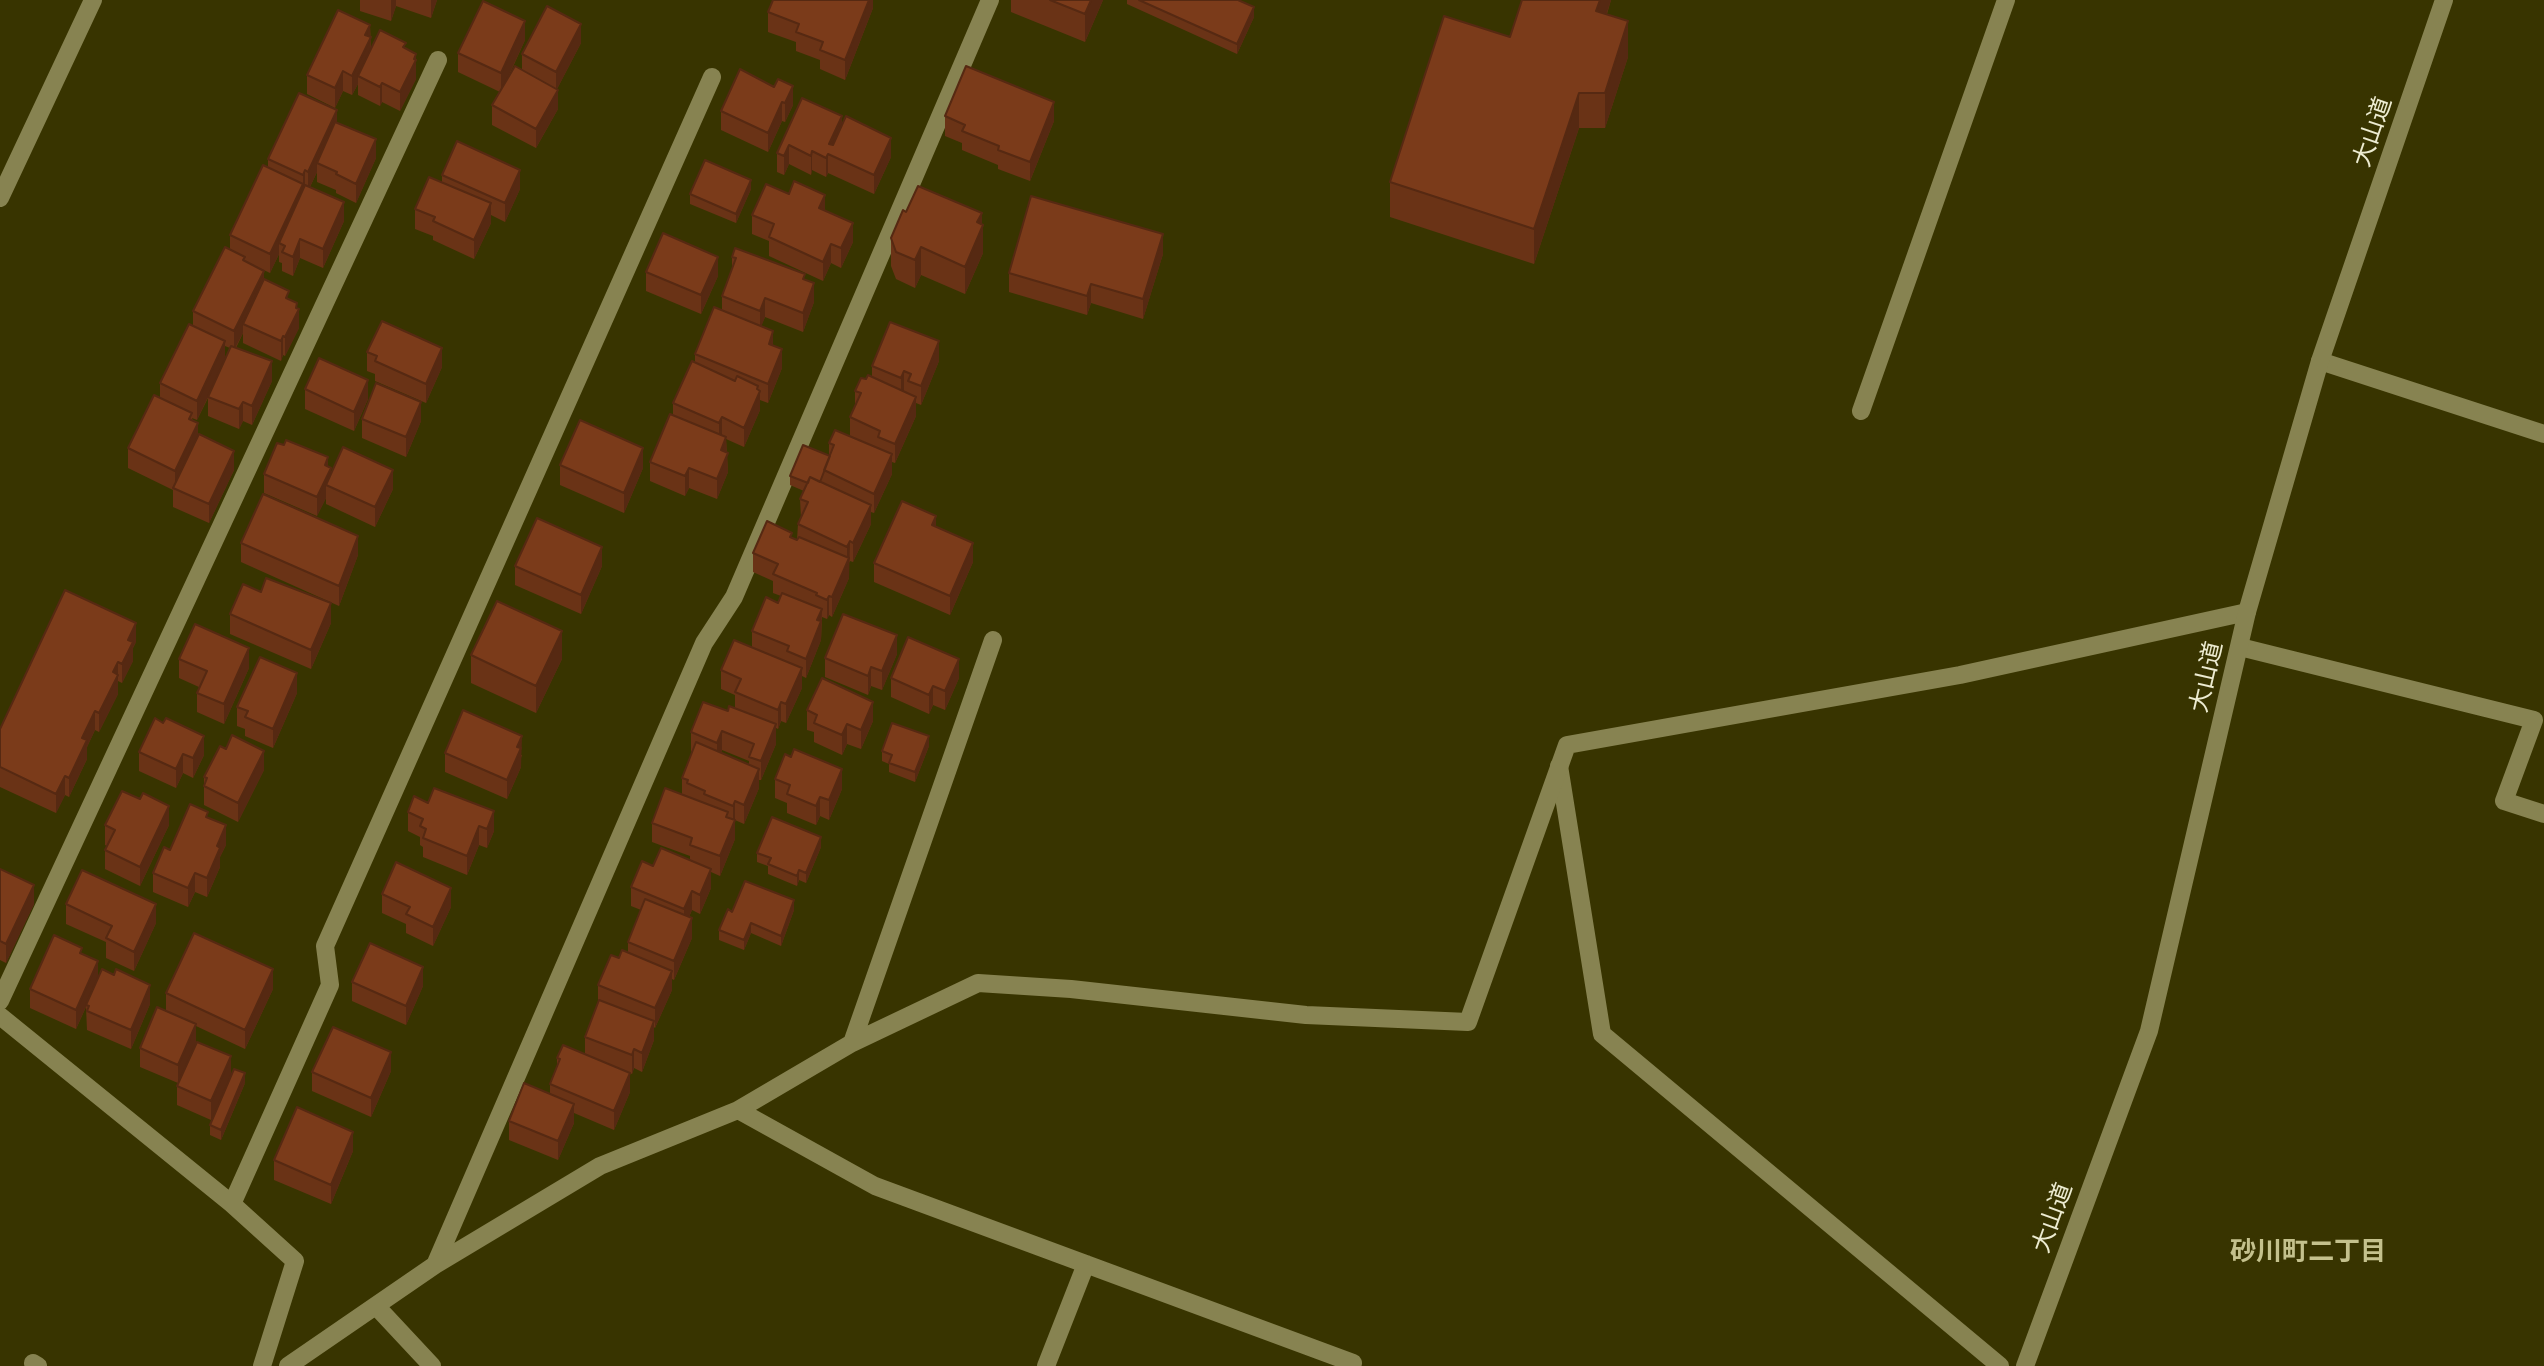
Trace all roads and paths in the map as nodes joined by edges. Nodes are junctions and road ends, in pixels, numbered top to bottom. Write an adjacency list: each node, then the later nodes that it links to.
1 (93, 0): 7 (street)
2 (990, 0): 22 (street)
3 (2006, 0): 9 (street)
4 (2445, 0): 8 (street, 大山道)
5 (438, 60): 16 (street)
6 (712, 77): 20 (street)
7 (0, 198)
8 (2320, 361): 10 (street); 11 (street, 大山道)
9 (1861, 411)
10 (2544, 434)
11 (2248, 612): 13 (street, 大山道); 14 (street)
12 (993, 639): 18 (street)
13 (2240, 647): 15 (street); 30 (street, 大山道)
14 (1559, 766): 18 (street); 29 (street)
15 (2544, 814)
16 (0, 1001)
17 (0, 1016): 20 (street)
18 (852, 1043): 19 (street)
19 (738, 1110): 21 (street); 22 (street)
20 (232, 1204): 25 (street)
21 (1086, 1264): 24 (street); 28 (street)
22 (435, 1265): 23 (street)
23 (376, 1306): 26 (street); 27 (street)
24 (1353, 1363)
25 (262, 1366)
26 (288, 1366)
27 (432, 1366)
28 (1046, 1366)
29 (2000, 1366)
30 (2025, 1366)

